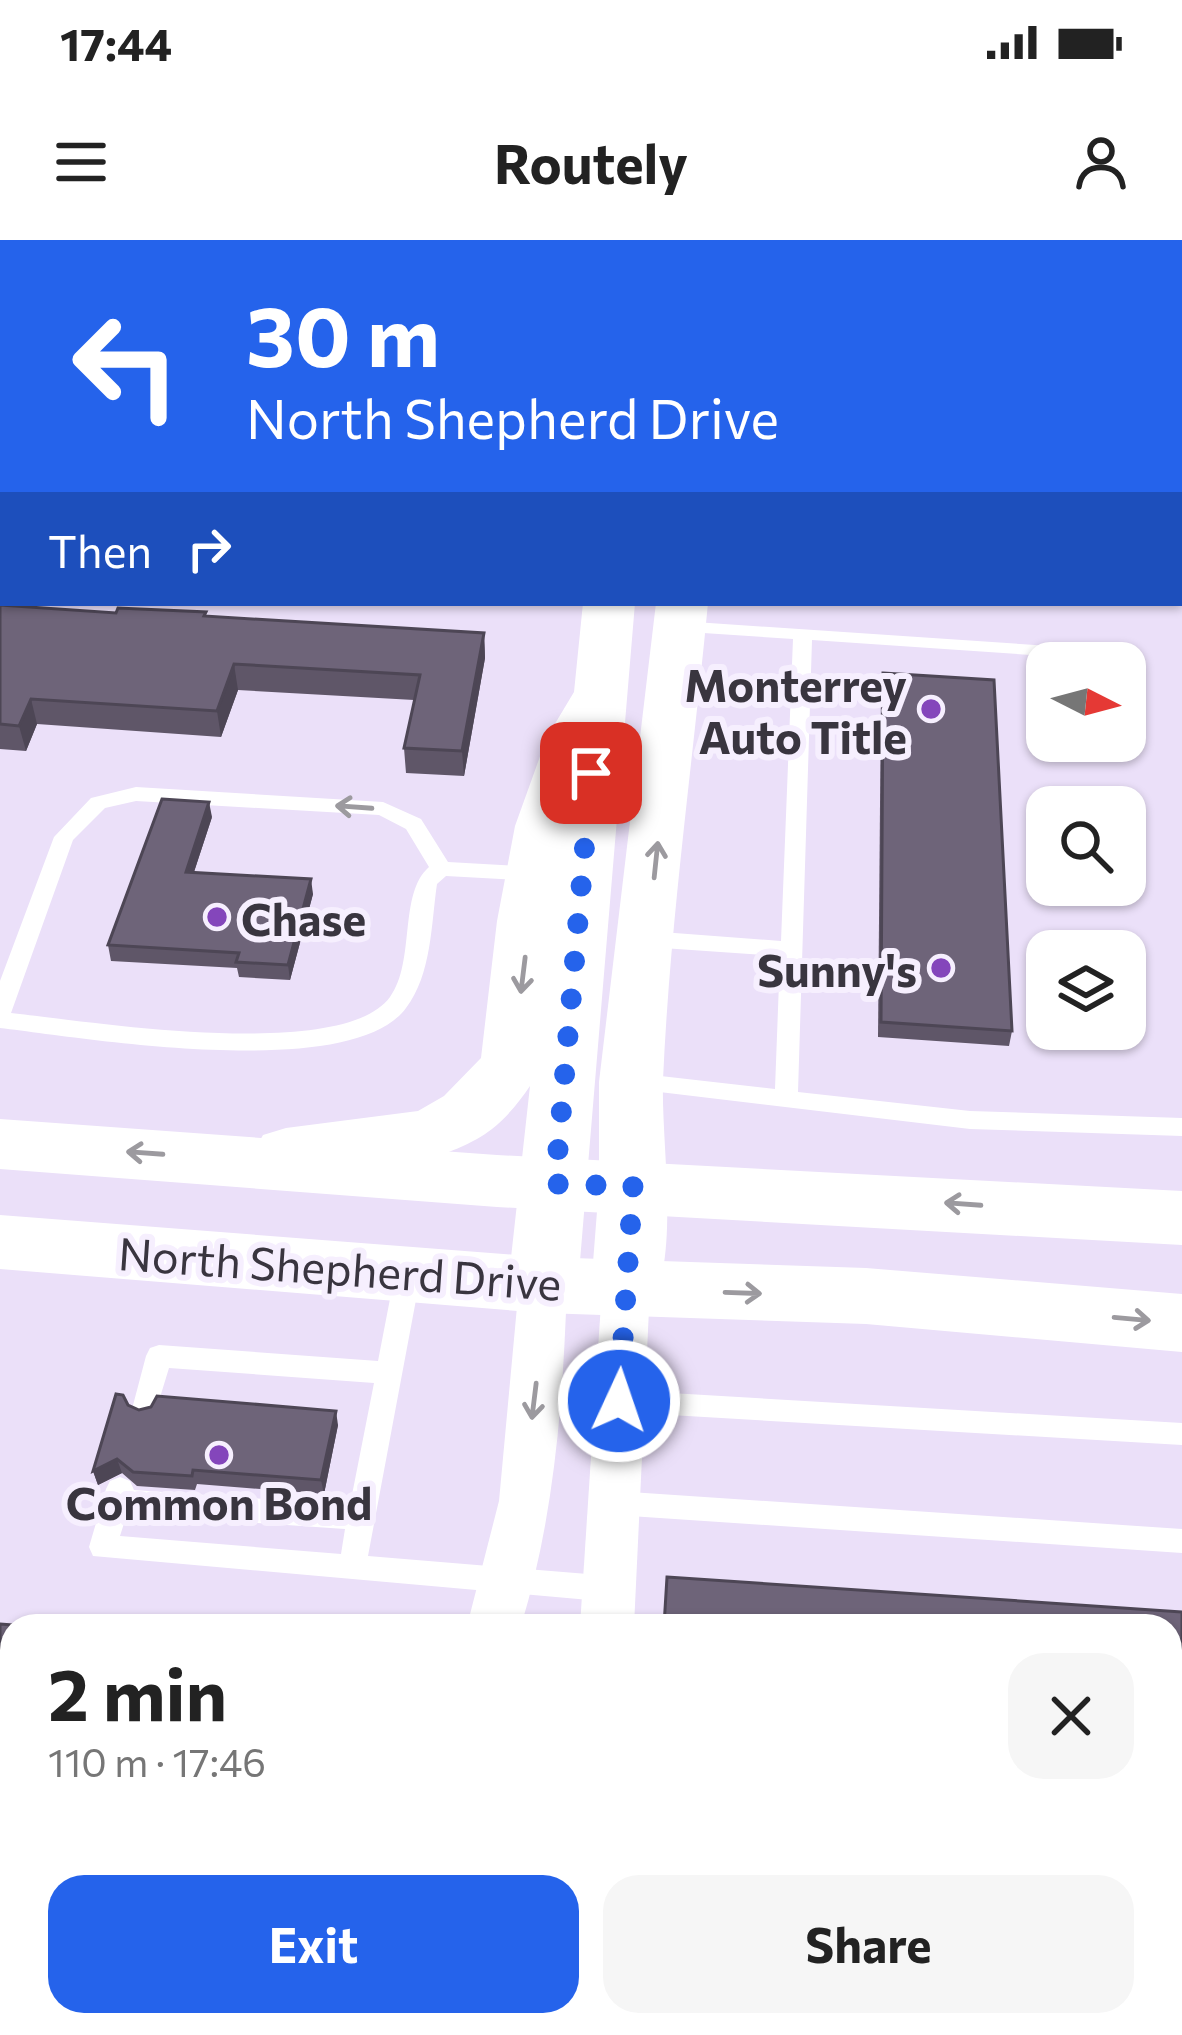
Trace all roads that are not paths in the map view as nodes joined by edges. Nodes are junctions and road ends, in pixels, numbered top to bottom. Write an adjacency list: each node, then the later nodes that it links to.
1 (609, 606): 5 (main road)
2 (681, 615): 3 (lane); 8 (main road, one-way to 2)
3 (803, 634): 4 (lane); 9 (lane)
4 (1026, 649)
5 (598, 696): 7 (main road); 16 (main road)
6 (441, 869): 7 (lane); 10 (lane); 10 (lane, one-way to 10)
7 (536, 874): 15 (main road, one-way to 15)
8 (648, 939): 9 (lane); 11 (main road)
9 (791, 949): 12 (lane)
10 (0, 1016)
11 (632, 1082): 12 (lane); 17 (main road)
12 (785, 1099): 13 (lane)
13 (1182, 1127)
14 (0, 1144): 15 (main road, one-way to 14)
15 (235, 1159): 16 (main road)
16 (555, 1184): 17 (main road); 21 (main road)
17 (633, 1186): 18 (main road, one-way to 17); 22 (main road)
18 (1182, 1218)
19 (0, 1242): 20 (main road, North Shepherd Drive)
20 (407, 1273): 21 (main road, North Shepherd Drive); 24 (lane)
21 (543, 1285): 22 (main road, North Shepherd Drive); 32 (street, one-way to 32)
22 (626, 1288): 23 (main road, North Shepherd Drive, one-way to 23); 25 (street)
23 (1182, 1323)
24 (388, 1373): 26 (lane); 29 (lane)
25 (619, 1401): 27 (lane); 28 (street)
26 (145, 1409)
27 (1182, 1434)
28 (615, 1503): 30 (lane); 33 (street)
29 (361, 1518): 31 (lane); 31 (lane)
30 (1182, 1540)
31 (352, 1568): 32 (lane)
32 (502, 1603): 33 (lane)
33 (609, 1608)

